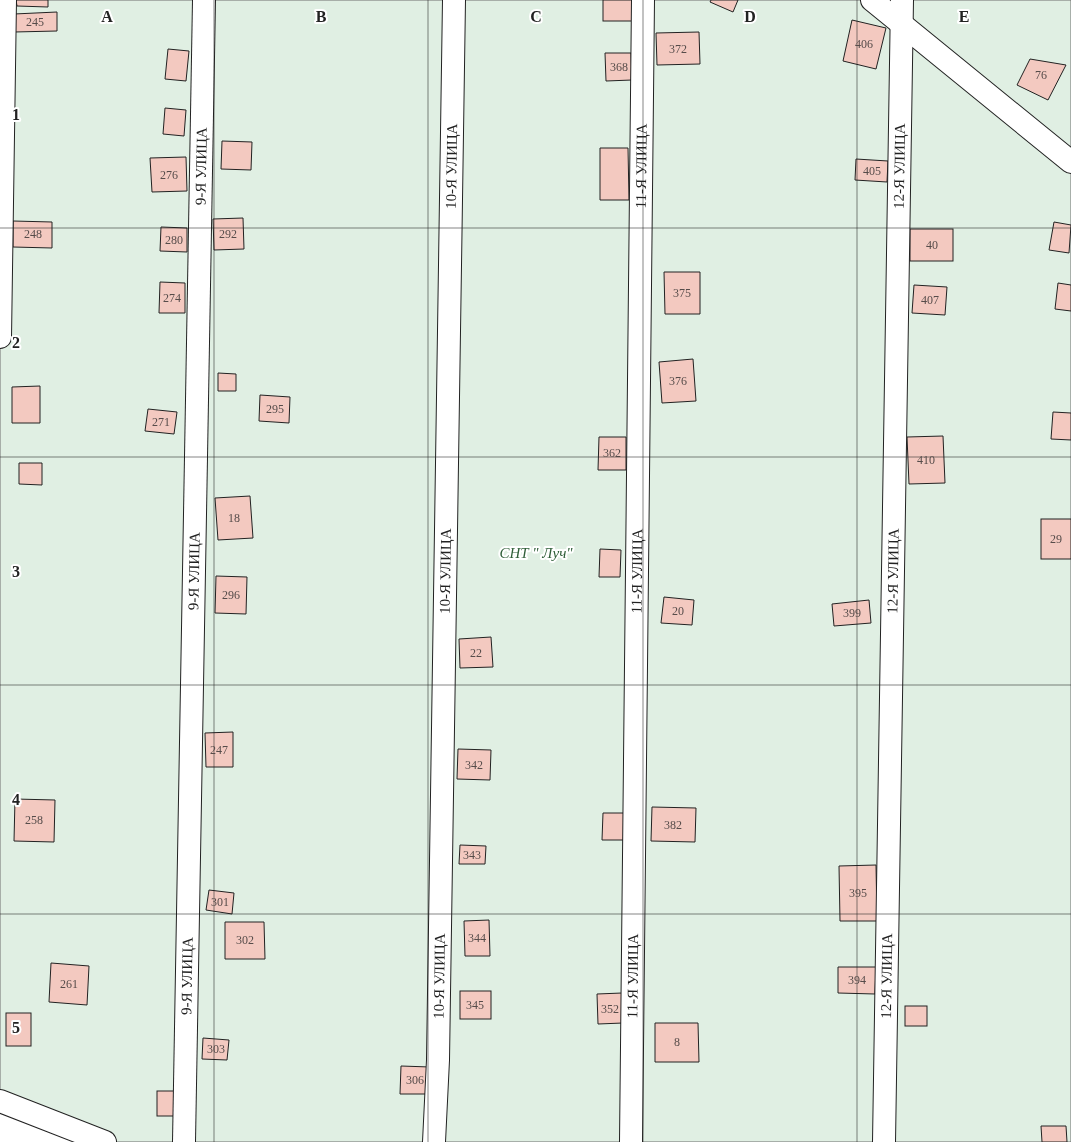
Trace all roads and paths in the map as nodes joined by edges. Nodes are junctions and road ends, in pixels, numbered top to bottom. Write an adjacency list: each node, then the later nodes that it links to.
1 (4, 0): 9 (street)
2 (204, 0): 12 (street, 9-Я УЛИЦА)
3 (454, 0): 13 (street, 10-Я УЛИЦА)
4 (643, 0): 14 (street, 11-Я УЛИЦА)
5 (872, 0): 7 (street)
6 (902, 0): 7 (street, 12-Я УЛИЦА)
7 (902, 25): 8 (street); 15 (street, 12-Я УЛИЦА)
8 (1071, 162)
9 (0, 338)
10 (0, 1101): 11 (street)
11 (105, 1142)
12 (184, 1142)
13 (434, 1142)
14 (631, 1142)
15 (884, 1142)

